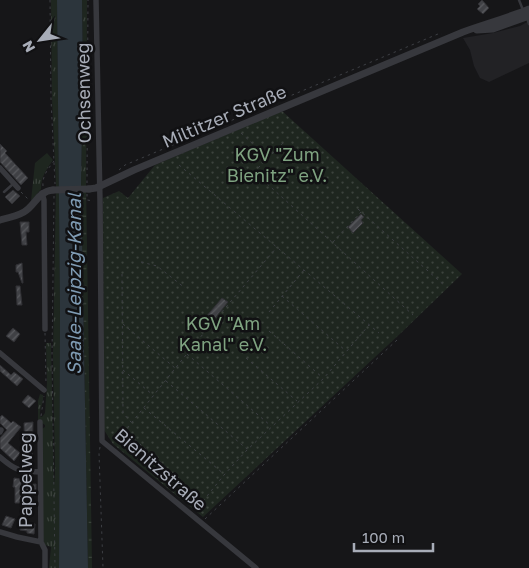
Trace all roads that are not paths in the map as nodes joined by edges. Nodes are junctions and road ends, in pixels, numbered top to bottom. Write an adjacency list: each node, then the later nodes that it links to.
1 (96, 0): 6 (street, Ochsenweg)
2 (519, 0): 3 (lane)
3 (528, 15): 6 (street, Miltitzer Straße)
4 (0, 168): 5 (street)
5 (16, 185): 7 (lane)
6 (99, 186): 8 (street, Miltitzer Straße, bridge); 19 (street, Bienitzstraße)
7 (4, 192)
8 (43, 193): 9 (street); 10 (street)
9 (0, 220)
10 (45, 329)
11 (0, 352): 12 (street)
12 (44, 390)
13 (40, 422): 15 (street, Pappelweg)
14 (0, 457): 15 (street)
15 (40, 472): 17 (street, Pappelweg)
16 (0, 532): 17 (street)
17 (40, 542): 18 (street, Pappelweg)
18 (45, 568)
19 (256, 568)

